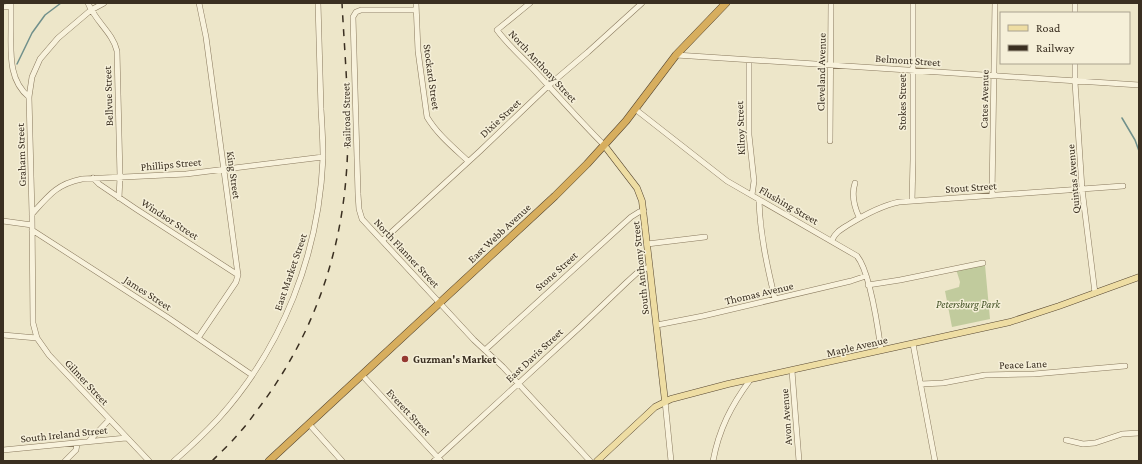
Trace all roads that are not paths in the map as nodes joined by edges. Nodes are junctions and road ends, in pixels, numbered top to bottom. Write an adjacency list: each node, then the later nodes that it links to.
1 (88, 3): 14 (street, Bellvue Street)
2 (104, 3): 14 (street, Graham Street)
3 (199, 3): 31 (street, King Street)
4 (318, 3): 29 (street, East Market Street)
5 (416, 3): 15 (street, Stockard Street)
6 (530, 3): 24 (street, North Anthony Street)
7 (642, 3): 24 (street, Dixie Street)
8 (726, 3): 16 (highway, East Webb Avenue)
9 (832, 3): 19 (street, Cleveland Avenue)
10 (913, 3): 20 (street, Stokes Street)
11 (995, 3): 21 (street, Cates Avenue)
12 (11, 5): 13 (street); 25 (street)
13 (3, 7)
14 (91, 10): 25 (street, Graham Street); 32 (street, Bellvue Street)
15 (416, 10): 30 (street, Stockard Street); 44 (street, Railroad Street)
16 (676, 55): 17 (street, Belmont Street); 26 (highway, East Webb Avenue)
17 (749, 60): 19 (street, Belmont Street); 37 (street, Kilroy Street)
18 (1075, 64): 22 (street, Quintas Avenue)
19 (831, 65): 20 (street, Belmont Street); 27 (street, Cleveland Avenue)
20 (912, 70): 21 (street, Belmont Street); 41 (street, Stokes Street)
21 (994, 76): 22 (street, Belmont Street); 38 (street, Cates Avenue)
22 (1075, 82): 23 (street, Belmont Street); 36 (street, Quintas Avenue)
23 (1139, 85)
24 (548, 86): 28 (street, North Anthony Street); 30 (street, Dixie Street)
25 (29, 97): 43 (street, Graham Street)
26 (635, 109): 28 (highway, East Webb Avenue); 37 (street, Flushing Street)
27 (830, 141)
28 (604, 145): 42 (main road, South Anthony Street); 60 (highway, East Webb Avenue)
29 (323, 156): 31 (street, Phillips Street); 70 (street, East Market Street)
30 (468, 161): 49 (street, Dixie Street)
31 (223, 169): 32 (street, Phillips Street); 54 (street, King Street)
32 (120, 177): 33 (street, Phillips Street); 39 (street, Bellvue Street)
33 (94, 178): 39 (street, Windsor Street); 43 (street, Phillips Street)
34 (855, 183): 45 (street)
35 (1123, 186): 36 (street, Stout Street)
36 (1082, 189): 38 (street, Stout Street); 58 (street, Quintas Avenue)
37 (752, 195): 40 (street, Flushing Street)
38 (992, 195): 41 (street, Stout Street)
39 (119, 198): 54 (street, Windsor Street)
40 (759, 200): 50 (street, Flushing Street); 59 (street)
41 (912, 201): 45 (street, Stout Street)
42 (644, 211): 51 (main road, South Anthony Street); 66 (street, Stone Street)
43 (32, 214): 47 (street, Graham Street)
44 (361, 215): 49 (street, North Flanner Street)
45 (859, 217): 50 (street, Stout Street)
46 (3, 221): 47 (street, James Street)
47 (32, 227): 63 (street, Graham Street); 64 (street, James Street)
48 (705, 237): 51 (street)
49 (382, 240): 60 (street, North Flanner Street)
50 (832, 240): 55 (street, Flushing Street)
51 (647, 244): 53 (main road, South Anthony Street)
52 (983, 263): 57 (street)
53 (649, 267): 61 (main road, South Anthony Street); 73 (street, East Davis Street)
54 (238, 275): 64 (street)
55 (866, 276): 57 (street, Flushing Street); 59 (street, Thomas Avenue)
56 (1139, 277): 58 (main road, Maple Avenue)
57 (868, 285): 67 (street, Flushing Street)
58 (1095, 293): 65 (main road, Maple Avenue)
59 (775, 299): 61 (street, Thomas Avenue)
60 (440, 303): 66 (street, North Flanner Street); 71 (highway, East Webb Avenue)
61 (657, 325): 75 (main road, South Anthony Street)
62 (3, 335): 63 (street)
63 (37, 338): 76 (street, Gilmer Street)
64 (198, 338): 70 (street, James Street)
65 (913, 344): 67 (main road, Maple Avenue); 74 (street)
66 (484, 350): 73 (street, North Flanner Street)
67 (882, 350): 69 (main road, Maple Avenue)
68 (1126, 366): 74 (street, Peace Lane)
69 (792, 371): 72 (main road, Maple Avenue); 94 (street, Avon Avenue)
70 (252, 375): 87 (street, East Market Street)
71 (362, 375): 77 (highway, East Webb Avenue); 84 (street, Everett Street)
72 (750, 380): 75 (main road, Maple Avenue); 93 (street)
73 (518, 382): 84 (street, East Davis Street); 90 (street, North Flanner Street)
74 (921, 384): 95 (street)
75 (665, 401): 91 (main road, Maple Avenue); 92 (street)
76 (109, 420): 79 (street, Gilmer Street); 81 (street)
77 (309, 424): 88 (highway, East Webb Avenue); 89 (street)
78 (1139, 433): 80 (street)
79 (126, 438): 81 (street, South Ireland Street); 86 (street, Gilmer Street)
80 (1066, 440)
81 (89, 441): 82 (street, South Ireland Street)
82 (77, 444): 83 (street, South Ireland Street); 85 (street)
83 (3, 450)
84 (438, 460)
85 (65, 461)
86 (149, 461)
87 (174, 461)
88 (268, 461)
89 (342, 461)
90 (590, 461)
91 (597, 461)
92 (671, 461)
93 (713, 461)
94 (799, 461)
95 (935, 461)

